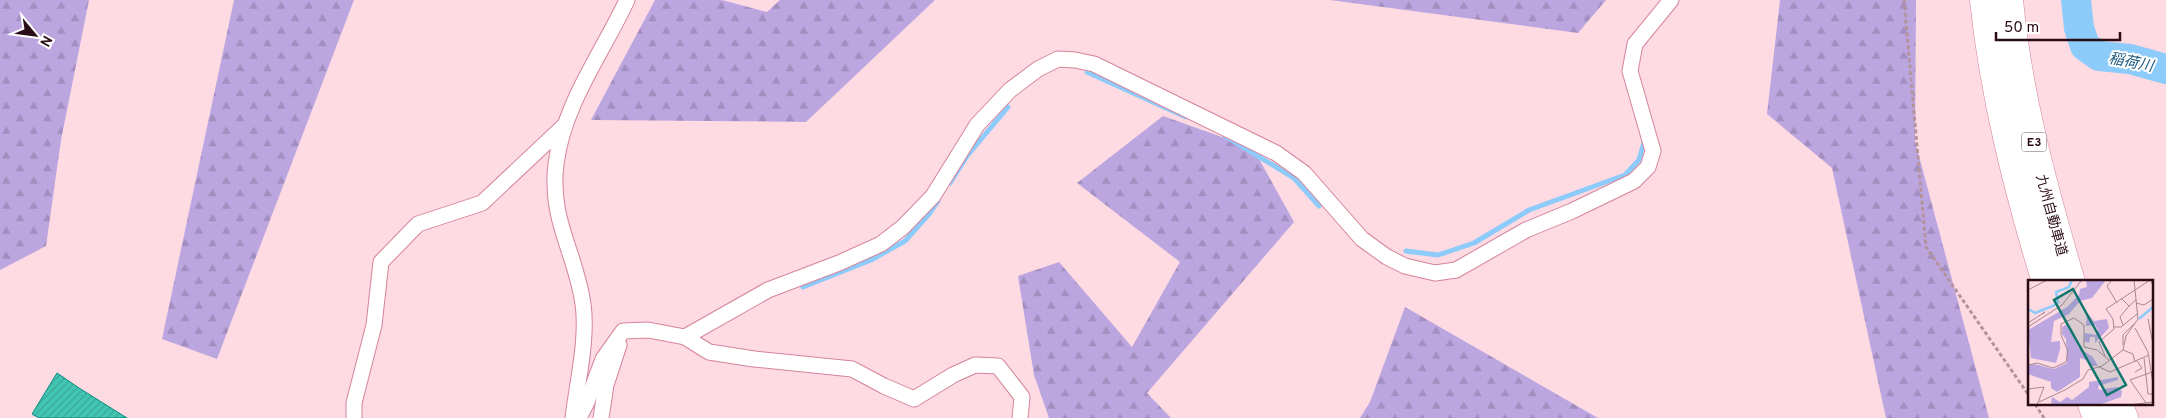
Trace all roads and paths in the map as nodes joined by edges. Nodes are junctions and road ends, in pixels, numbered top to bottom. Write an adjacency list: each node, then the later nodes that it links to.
1 (627, 0): 6 (street)
2 (1671, 0): 10 (street)
3 (1904, 0): 11 (path)
4 (1984, 0): 7 (highway, 九州自動車道 / E3)
5 (2008, 0): 8 (highway, 九州自動車道 / E3)
6 (567, 122): 15 (street); 16 (street)
7 (2045, 280)
8 (2071, 280)
9 (623, 331): 10 (street); 17 (street); 18 (street)
10 (685, 338): 19 (street)
11 (2028, 394)
12 (2036, 406): 20 (path)
13 (2093, 406): 21 (highway)
14 (2119, 406): 22 (highway)
15 (354, 418)
16 (573, 418)
17 (579, 418)
18 (601, 418)
19 (1020, 418)
20 (2044, 418)
21 (2098, 418)
22 (2124, 418)

